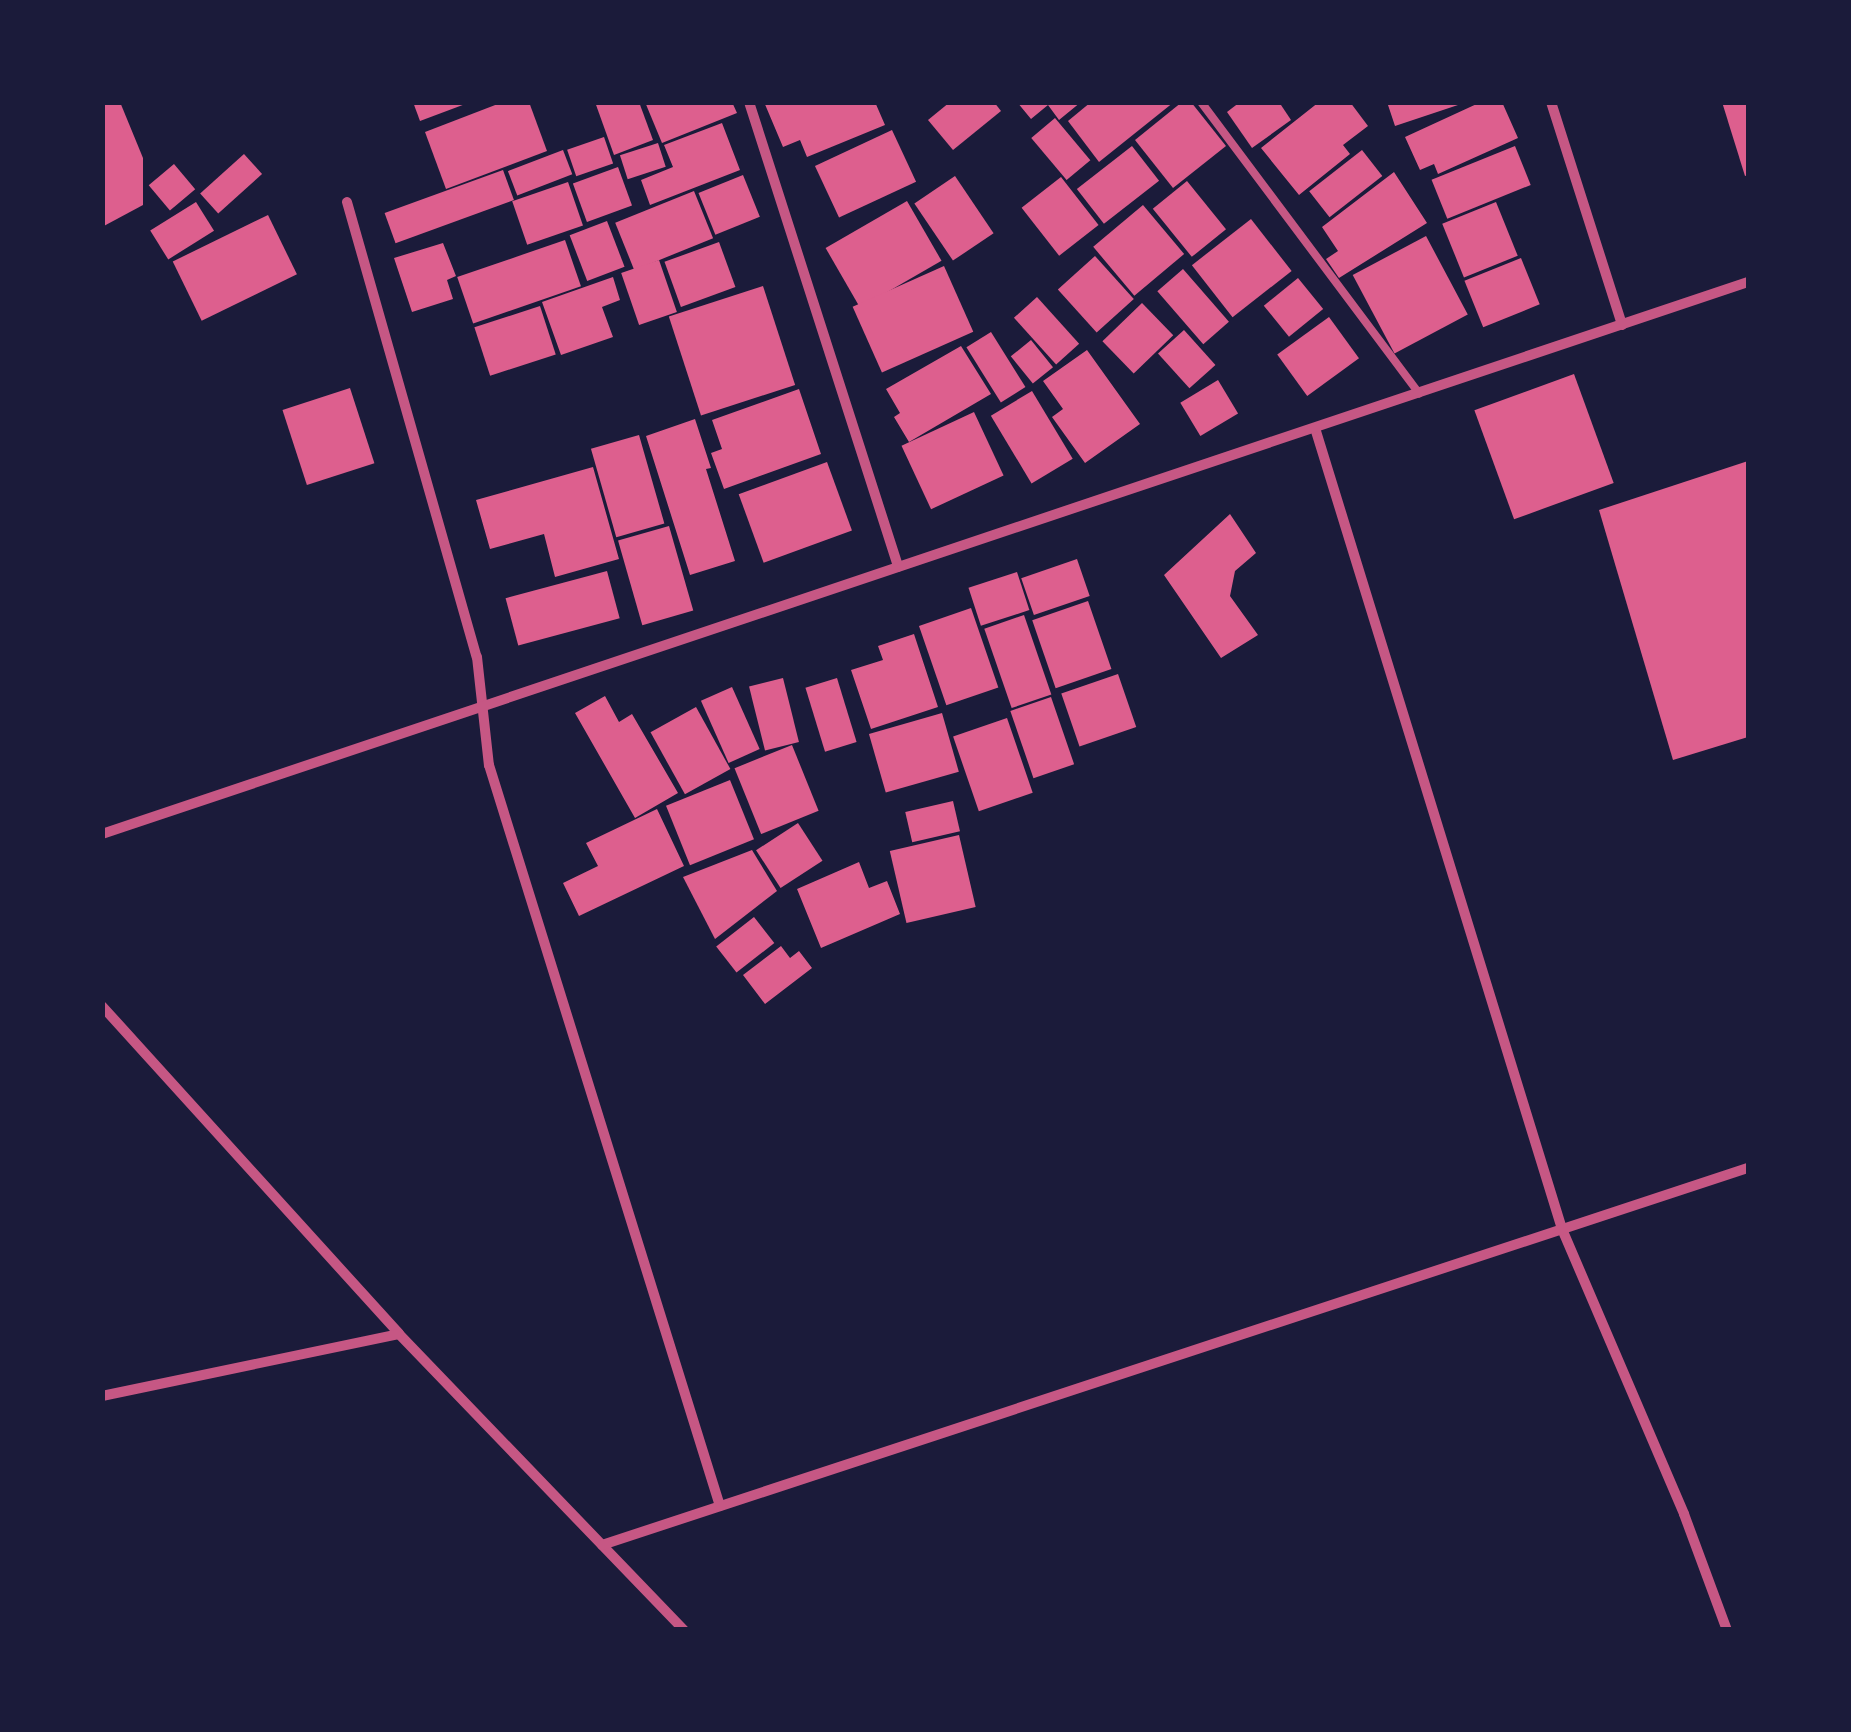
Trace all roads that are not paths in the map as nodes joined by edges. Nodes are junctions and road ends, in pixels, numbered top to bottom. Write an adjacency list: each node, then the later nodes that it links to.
1 (749, 102): 9 (street)
2 (1201, 102): 7 (lane)
3 (1551, 102): 6 (street)
4 (347, 202): 10 (street)
5 (1748, 282): 6 (street)
6 (1622, 325): 7 (street)
7 (1419, 393): 8 (street)
8 (1314, 428): 9 (street); 14 (street)
9 (898, 567): 10 (street)
10 (483, 706): 11 (street); 17 (street)
11 (102, 834)
12 (102, 1006): 15 (street)
13 (1748, 1168): 14 (street)
14 (1562, 1229): 17 (street); 20 (street)
15 (398, 1334): 16 (street); 18 (street)
16 (102, 1396)
17 (720, 1506): 18 (street)
18 (602, 1545): 19 (street)
19 (684, 1630)
20 (1727, 1630)

